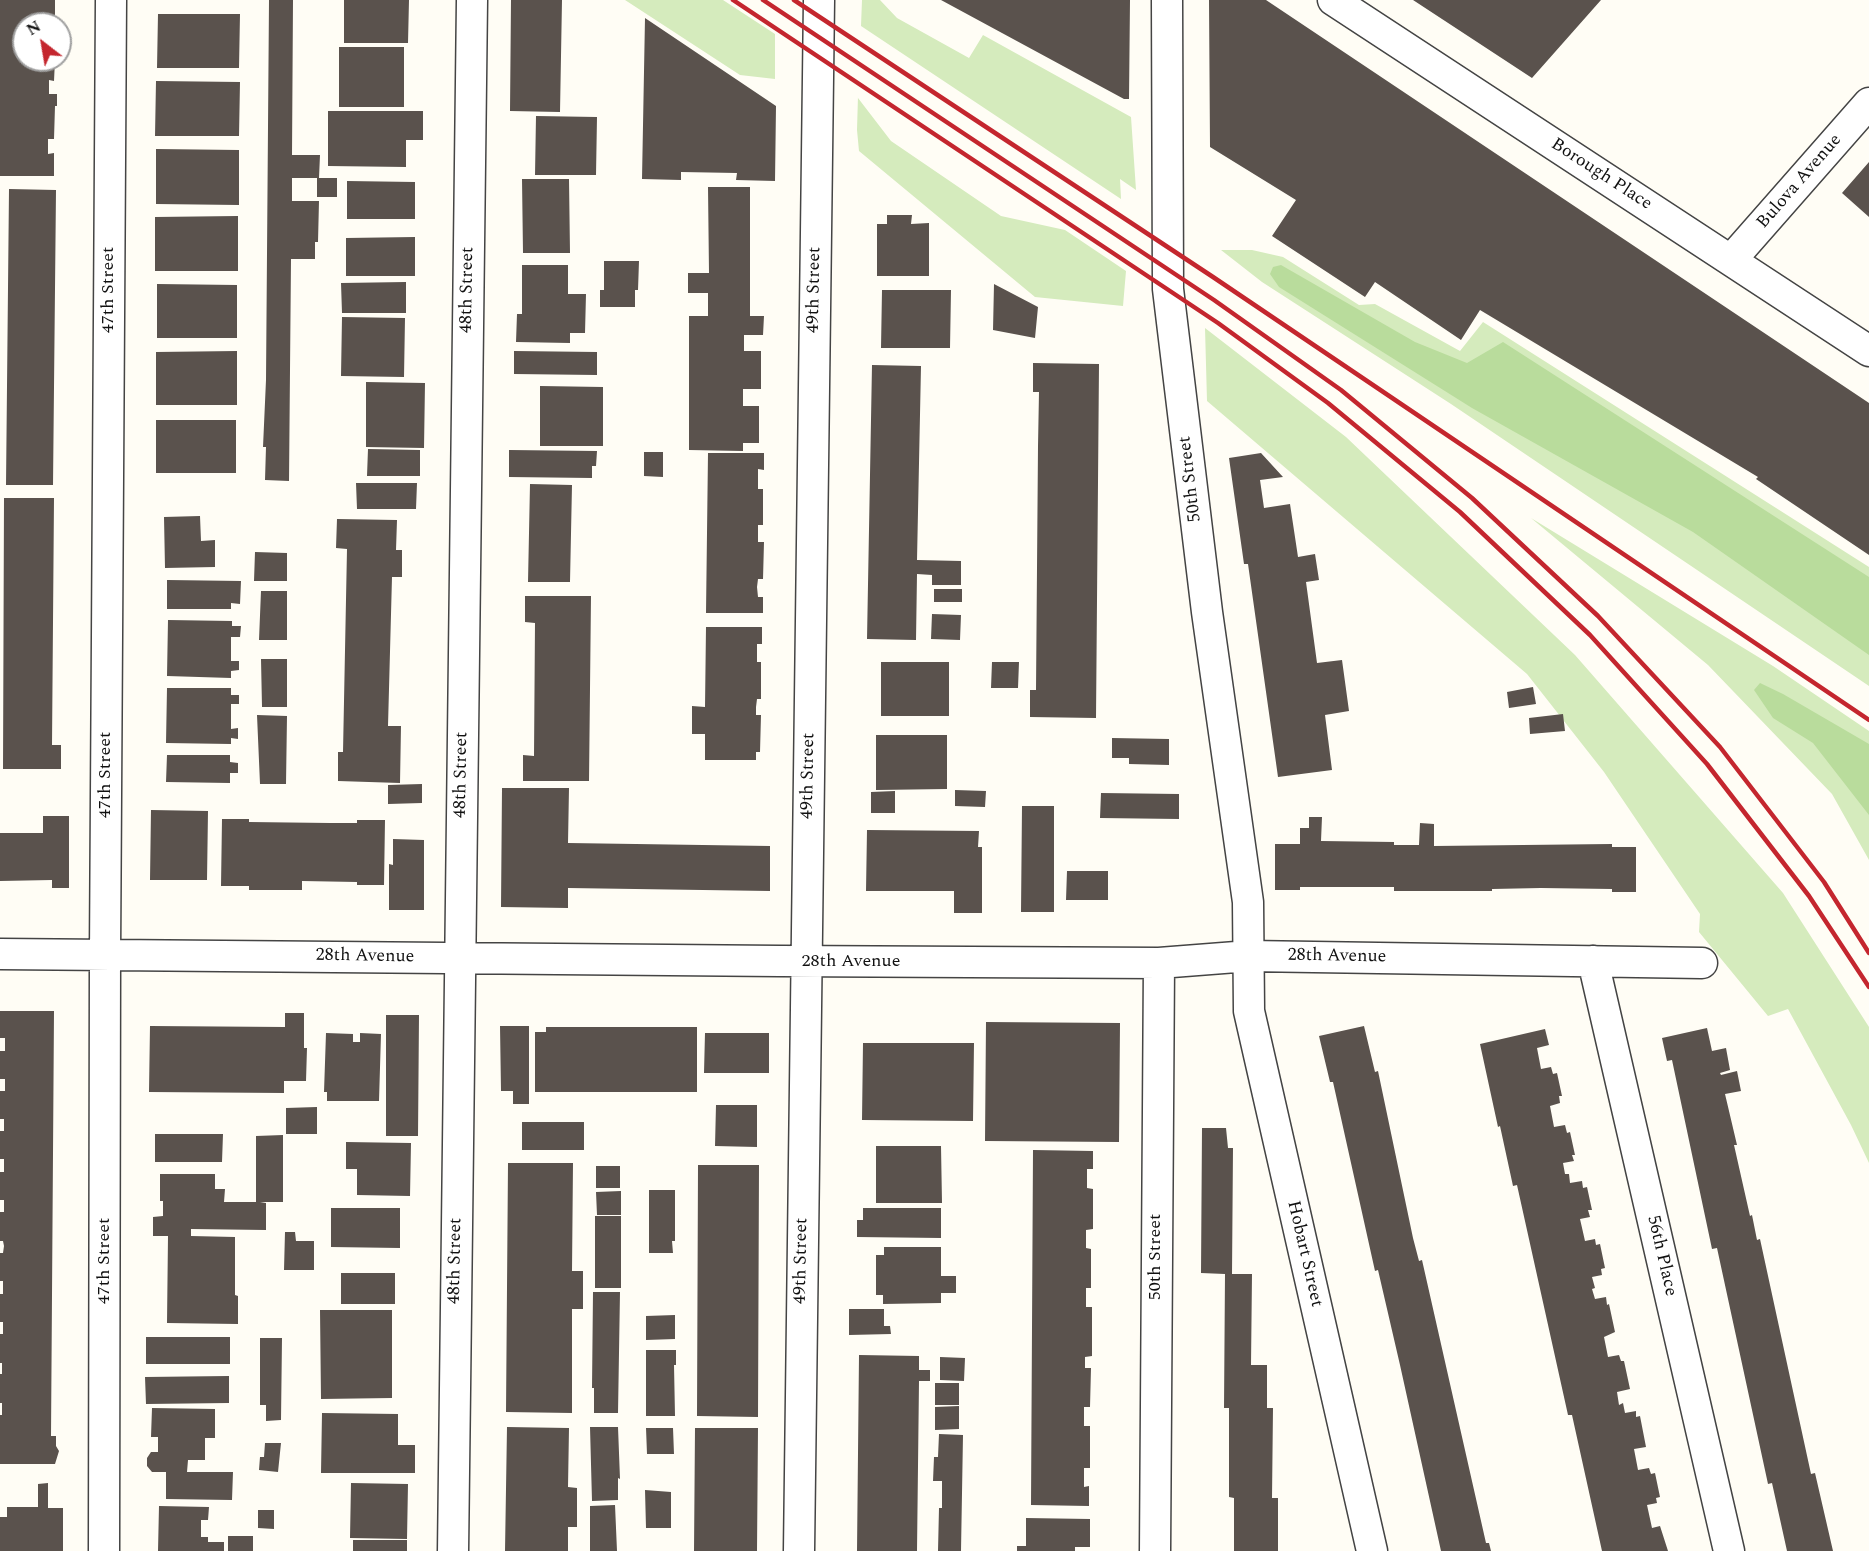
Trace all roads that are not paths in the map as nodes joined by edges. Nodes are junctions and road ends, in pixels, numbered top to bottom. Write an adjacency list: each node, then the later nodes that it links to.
1 (111, 0): 10 (street, 47th Street)
2 (472, 0): 12 (street, 48th Street)
3 (819, 0): 14 (street, 49th Street)
4 (1167, 0): 11 (street, 50th Street)
5 (1333, 0): 7 (street, Borough Place)
6 (1869, 103): 7 (street, Bulova Avenue)
7 (1731, 260): 8 (street, Borough Place)
8 (1869, 351)
9 (0, 954): 10 (street, 28th Avenue)
10 (105, 954): 12 (street, 28th Avenue); 17 (street, 47th Street)
11 (1248, 956): 13 (street, 28th Avenue); 15 (street, 28th Avenue); 21 (street, Hobart Street)
12 (459, 958): 14 (street, 28th Avenue); 18 (street, 48th Street)
13 (1593, 961): 16 (street, 28th Avenue); 22 (street, 56th Place)
14 (807, 962): 15 (street, 28th Avenue); 19 (street, 49th Street)
15 (1159, 963): 20 (street, 50th Street)
16 (1702, 963)
17 (104, 1551)
18 (453, 1551)
19 (799, 1551)
20 (1155, 1551)
21 (1372, 1551)
22 (1729, 1551)

